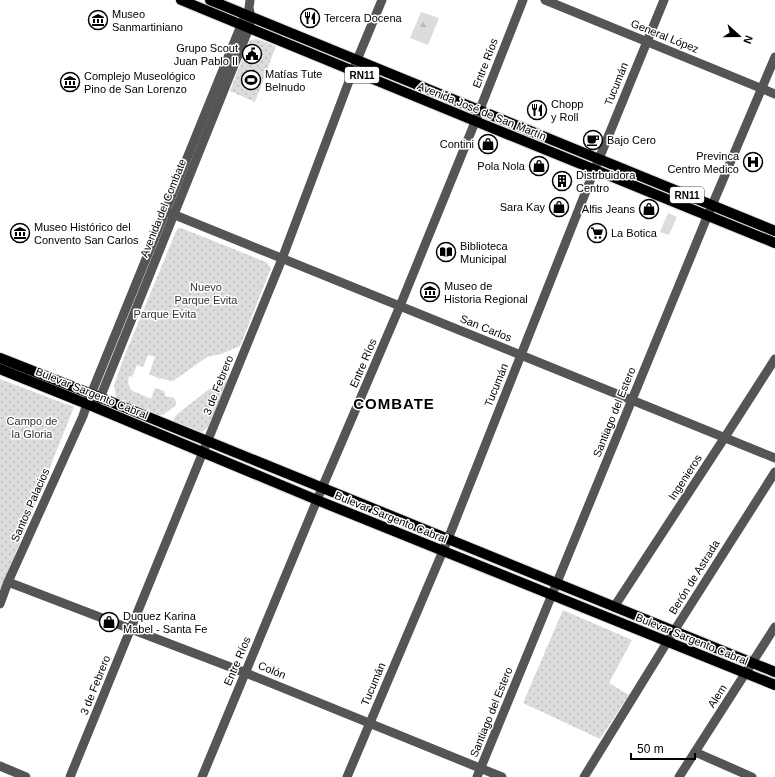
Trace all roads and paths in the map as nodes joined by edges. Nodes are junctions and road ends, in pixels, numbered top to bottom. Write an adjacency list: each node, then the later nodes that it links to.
1 (181, 0): 9 (main road, Avenida José de San Martín / RN11)
2 (210, 0): 8 (main road, Avenida José de San Martín / RN11)
3 (250, 0): 8 (street, Avenida del Combate)
4 (382, 0): 12 (street, 3 de Febrero)
5 (523, 0): 16 (street, Entre Ríos)
6 (545, 0): 10 (street, General López)
7 (664, 0): 10 (street, Tucumán)
8 (248, 16): 9 (street, Avenida del Combate); 12 (main road, Avenida José de San Martín / RN11)
9 (245, 26): 13 (main road, Avenida José de San Martín / RN11); 21 (street, Avenida del Combate); 22 (street, Avenida del Combate)
10 (647, 42): 14 (street, General López); 18 (street, Tucumán)
11 (775, 57): 14 (street, Santiago del Estero)
12 (357, 60): 13 (street, 3 de Febrero); 16 (main road, Avenida José de San Martín / RN11)
13 (353, 71): 17 (main road, Avenida José de San Martín / RN11); 26 (street, 3 de Febrero)
14 (762, 89): 15 (street, General López); 20 (street, Santiago del Estero)
15 (775, 94)
16 (479, 110): 17 (street, Entre Ríos); 18 (main road, Avenida José de San Martín / RN11)
17 (475, 121): 19 (main road, Avenida José de San Martín / RN11); 27 (street, Entre Ríos)
18 (599, 159): 19 (street, Tucumán); 20 (main road, Avenida José de San Martín / RN11)
19 (594, 169): 23 (main road, Avenida José de San Martín / RN11); 28 (street, Tucumán)
20 (712, 205): 23 (street, Santiago del Estero); 24 (main road, Avenida José de San Martín / RN11)
21 (165, 211): 22 (street, San Carlos); 32 (street, Avenida del Combate)
22 (174, 215): 26 (street, San Carlos); 32 (street, Avenida del Combate)
23 (708, 215): 25 (main road, Avenida José de San Martín / RN11); 33 (street, Santiago del Estero)
24 (775, 231)
25 (775, 242)
26 (282, 259): 27 (street, San Carlos); 36 (street, 3 de Febrero)
27 (400, 306): 28 (street, San Carlos); 40 (street, Entre Ríos)
28 (521, 355): 33 (street, San Carlos); 42 (street, Tucumán)
29 (0, 358): 32 (main road, Bulevar Sargento Cabral)
30 (775, 359): 35 (street, Ingenieros)
31 (0, 369): 34 (main road, Bulevar Sargento Cabral)
32 (95, 396): 34 (street, Avenida del Combate); 36 (main road, Bulevar Sargento Cabral)
33 (632, 400): 35 (street, San Carlos); 45 (street, Santiago del Estero)
34 (89, 405): 37 (main road, Bulevar Sargento Cabral); 44 (street, Santos Palacios)
35 (725, 437): 38 (street, San Carlos); 48 (street, Ingenieros)
36 (208, 441): 37 (street, 3 de Febrero); 40 (main road, Bulevar Sargento Cabral)
37 (203, 452): 41 (main road, Bulevar Sargento Cabral); 50 (street, 3 de Febrero)
38 (775, 458)
39 (775, 472): 51 (street, Berón de Astrada)
40 (322, 488): 41 (street, Entre Ríos); 42 (main road, Bulevar Sargento Cabral)
41 (317, 500): 43 (main road, Bulevar Sargento Cabral); 55 (street, Entre Ríos)
42 (448, 540): 43 (street, Tucumán); 45 (main road, Bulevar Sargento Cabral)
43 (443, 551): 46 (main road, Bulevar Sargento Cabral); 58 (street, Tucumán)
44 (8, 582): 47 (street, Santos Palacios); 50 (street, Colón)
45 (557, 584): 46 (street, Santiago del Estero); 48 (main road, Bulevar Sargento Cabral)
46 (552, 595): 52 (main road, Bulevar Sargento Cabral); 61 (street, Santiago del Estero)
47 (0, 604)
48 (614, 607): 51 (main road, Bulevar Sargento Cabral)
49 (775, 627): 53 (street, Alem)
50 (131, 629): 55 (street, Colón); 63 (street, 3 de Febrero)
51 (674, 631): 52 (street, Berón de Astrada); 53 (main road, Bulevar Sargento Cabral)
52 (668, 642): 56 (main road, Bulevar Sargento Cabral); 68 (street, Berón de Astrada)
53 (752, 663): 54 (main road, Bulevar Sargento Cabral); 56 (street, Alem)
54 (775, 672)
55 (246, 673): 58 (street, Colón); 64 (street, Entre Ríos)
56 (746, 674): 57 (main road, Bulevar Sargento Cabral); 59 (street, Alem)
57 (775, 685)
58 (370, 723): 61 (street, Colón); 65 (street, Tucumán)
59 (695, 752): 69 (street, Alem); 70 (street)
60 (0, 766): 62 (street)
61 (480, 768): 66 (street, Santiago del Estero); 67 (street, Colón)
62 (26, 777)
63 (70, 777)
64 (202, 777)
65 (347, 777)
66 (477, 777)
67 (502, 777)
68 (584, 777)
69 (679, 777)
70 (752, 777)

